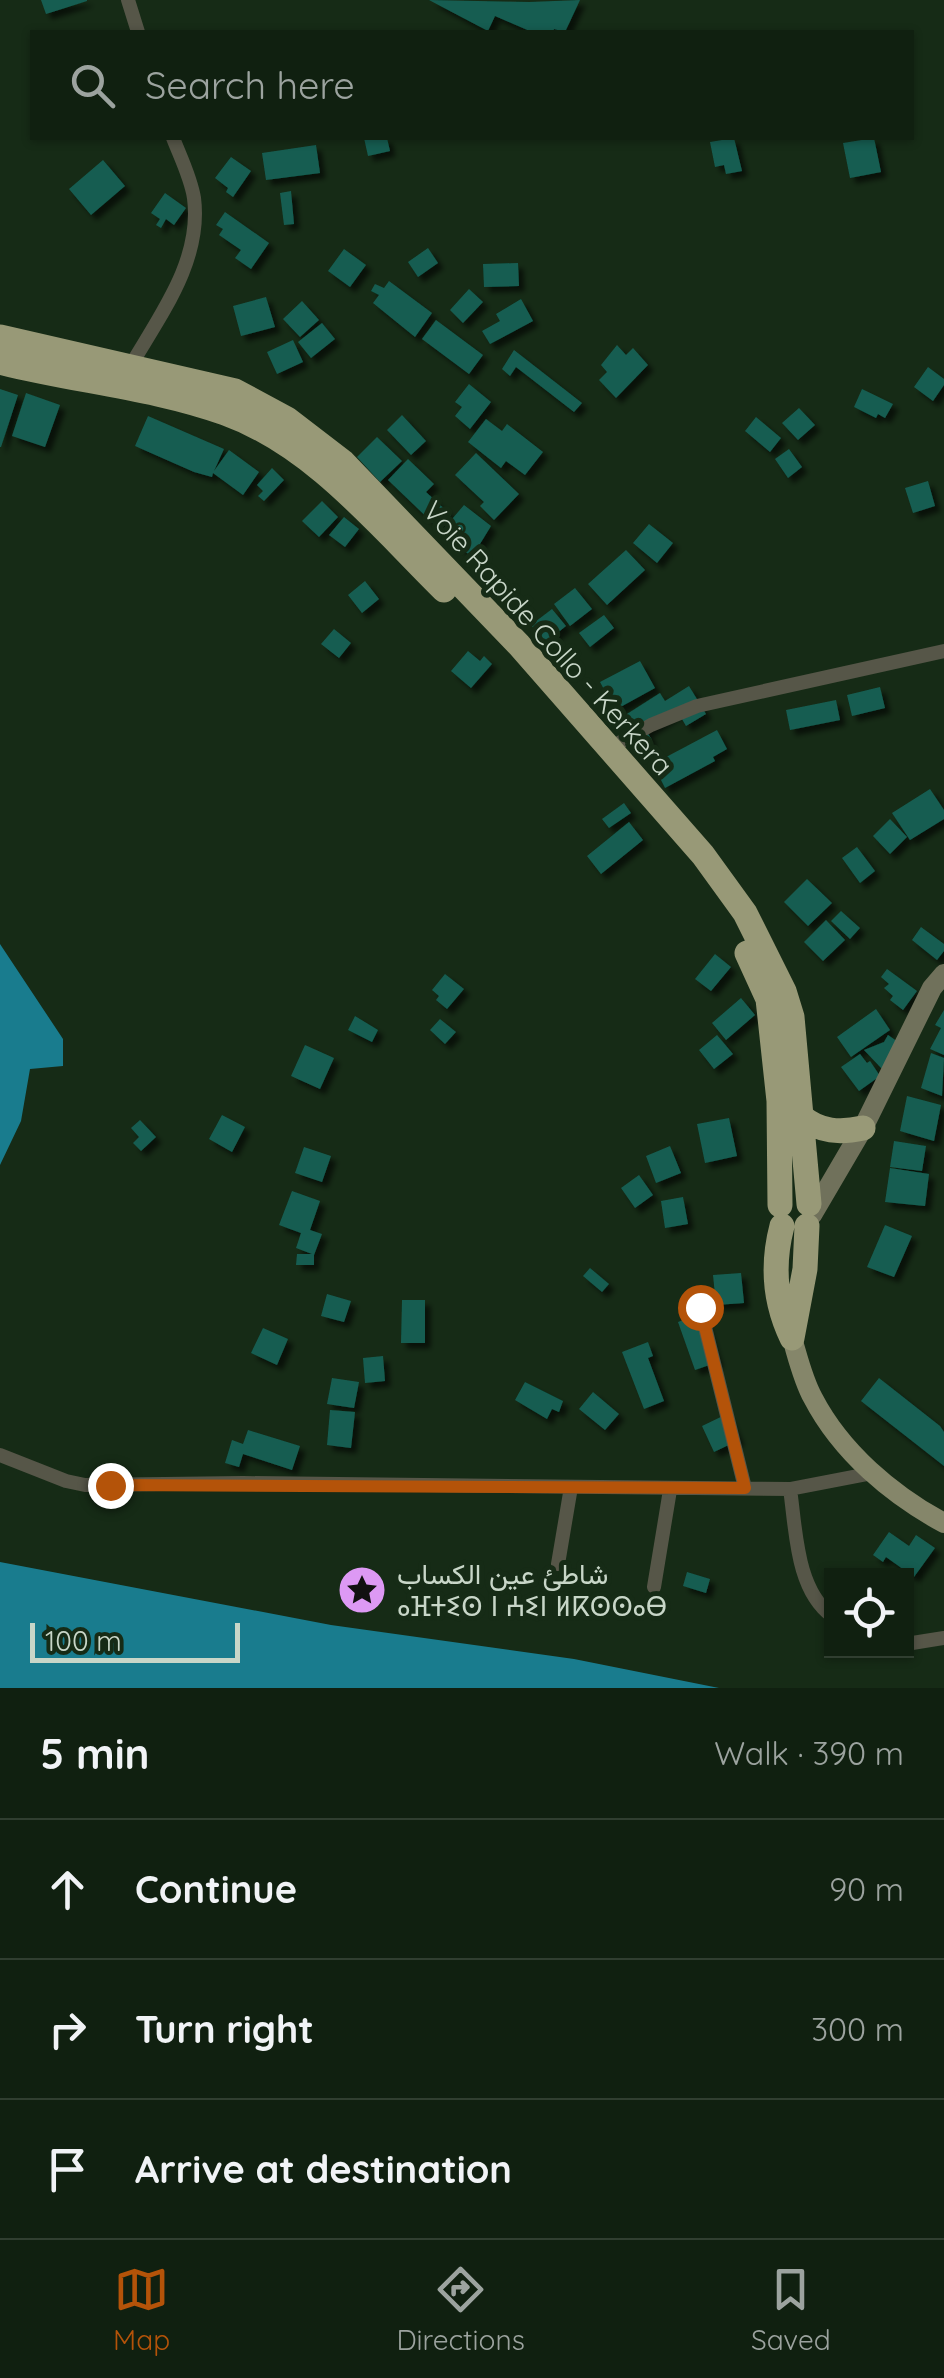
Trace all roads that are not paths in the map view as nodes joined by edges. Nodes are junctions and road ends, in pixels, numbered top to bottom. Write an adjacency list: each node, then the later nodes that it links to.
1 (128, 0): 2 (street)
2 (137, 30)
3 (174, 140): 6 (street)
4 (0, 337): 6 (highway, Voie Rapide Collo - Kerkera)
5 (0, 362): 12 (highway, Voie Rapide Collo - Kerkera)
6 (131, 365): 8 (highway, Voie Rapide Collo - Kerkera)
7 (944, 651): 8 (street)
8 (610, 748): 10 (highway, Voie Rapide Collo - Kerkera)
9 (944, 974): 11 (street)
10 (802, 1117): 11 (highway); 12 (highway, Voie Rapide Collo - Kerkera)
11 (862, 1128): 12 (street)
12 (798, 1215): 14 (highway, Voie Rapide Collo - Kerkera)
13 (700, 1307): 18 (street)
14 (792, 1338): 16 (main road)
15 (0, 1455): 17 (street)
16 (873, 1474): 19 (street); 21 (main road)
17 (571, 1487): 20 (street); 22 (street)
18 (745, 1488): 19 (street); 20 (street)
19 (790, 1489): 24 (street)
20 (670, 1490): 23 (street)
21 (944, 1523)
22 (558, 1564)
23 (654, 1587)
24 (824, 1608)
25 (944, 1638): 26 (street)
26 (914, 1643)

